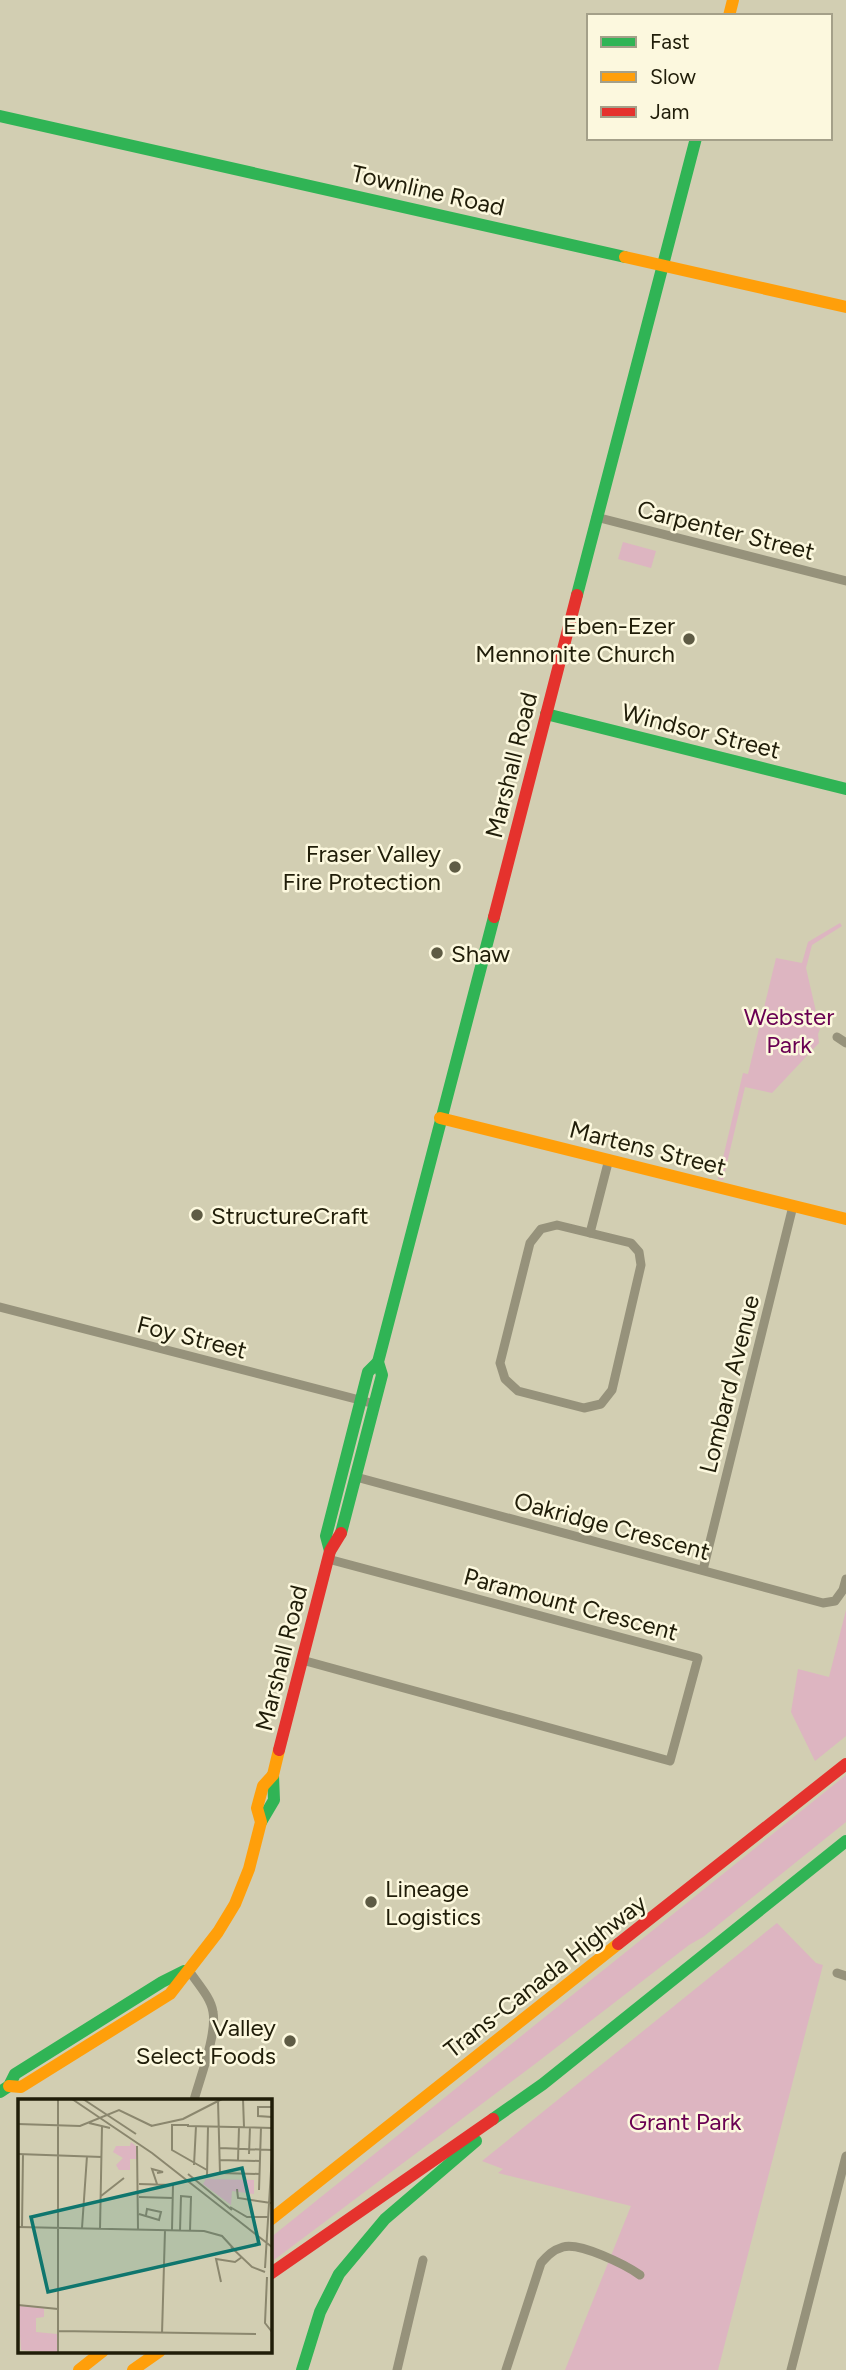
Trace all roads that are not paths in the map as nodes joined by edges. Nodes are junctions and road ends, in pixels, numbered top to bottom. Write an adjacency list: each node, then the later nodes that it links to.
1 (0, 116): 3 (main road, Townline Road)
2 (695, 140): 3 (main road, Marshall Road)
3 (663, 264): 4 (main road, Townline Road); 5 (main road, Marshall Road)
4 (846, 307)
5 (596, 517): 6 (street, Carpenter Street); 7 (main road, Marshall Road)
6 (846, 581)
7 (546, 713): 8 (main road, Windsor Street); 11 (main road, Marshall Road)
8 (846, 789)
9 (837, 1037): 10 (street)
10 (846, 1042)
11 (440, 1118): 12 (main road, Martens Street); 17 (main road, Marshall Road)
12 (609, 1159): 13 (main road, Martens Street); 15 (street)
13 (793, 1206): 14 (main road, Martens Street); 22 (street, Lombard Avenue)
14 (846, 1219)
15 (590, 1233): 15 (street)
16 (0, 1307): 18 (street, Foy Street)
17 (378, 1362): 18 (main road, Marshall Road); 19 (main road, Marshall Road)
18 (361, 1401): 19 (street, Foy Street); 21 (main road, Marshall Road)
19 (374, 1404): 20 (main road, Marshall Road)
20 (356, 1477): 21 (main road, Marshall Road); 22 (street, Oakridge Crescent)
21 (329, 1555): 24 (main road, Marshall Road); 24 (street, Paramount Crescent)
22 (703, 1570): 23 (street, Oakridge Crescent)
23 (846, 1579)
24 (302, 1660): 27 (main road, Marshall Road)
25 (846, 1764): 34 (main road, Trans-Canada Highway)
26 (846, 1841): 30 (main road)
27 (188, 1969): 28 (main road, Marshall Road); 29 (main road, Marshall Road); 32 (street)
28 (139, 1998): 29 (main road); 31 (main road, Marshall Road)
29 (82, 2050): 31 (main road, Marshall Road)
30 (543, 2084): 36 (main road); 42 (main road)
31 (5, 2089)
32 (195, 2099)
33 (846, 2156): 45 (street)
34 (271, 2219)
35 (423, 2260): 43 (street)
36 (271, 2273)
37 (640, 2275): 44 (street)
38 (102, 2352): 40 (main road)
39 (159, 2352): 41 (main road)
40 (79, 2370)
41 (133, 2370)
42 (302, 2370)
43 (397, 2370)
44 (506, 2370)
45 (791, 2370)

